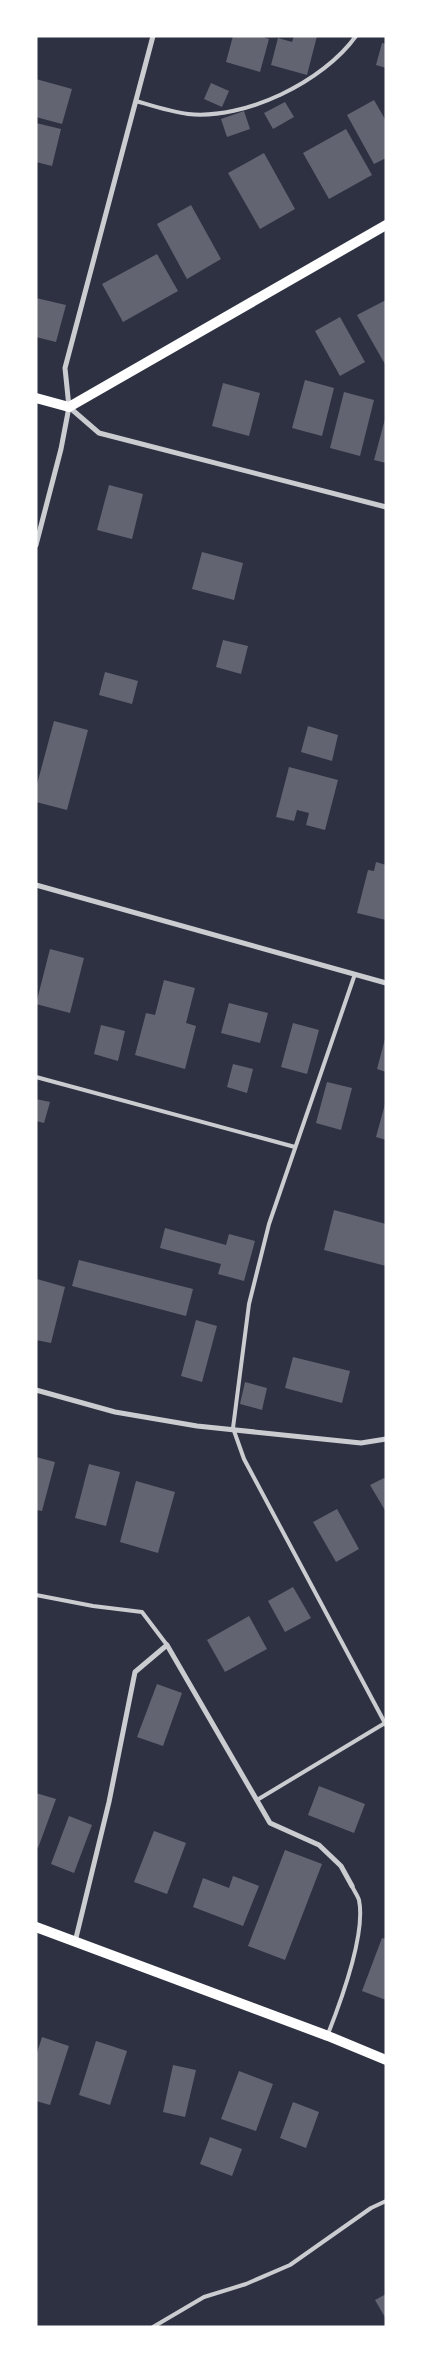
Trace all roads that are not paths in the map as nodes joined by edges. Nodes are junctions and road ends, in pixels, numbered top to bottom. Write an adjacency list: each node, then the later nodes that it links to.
1 (153, 36): 3 (street)
2 (356, 36): 3 (lane)
3 (136, 102): 6 (street)
4 (386, 225): 6 (main road)
5 (36, 398): 6 (main road)
6 (69, 406): 7 (street); 8 (street)
7 (386, 507)
8 (36, 545)
9 (36, 885): 10 (street)
10 (355, 974): 11 (street); 13 (lane)
11 (386, 983)
12 (36, 1077): 13 (lane)
13 (295, 1147): 15 (lane)
14 (36, 1390): 15 (street)
15 (233, 1428): 16 (street); 19 (lane)
16 (386, 1438)
17 (36, 1595): 18 (lane)
18 (167, 1645): 20 (street); 23 (street)
19 (385, 1724): 20 (lane)
20 (257, 1800): 21 (street)
21 (352, 1886): 24 (lane)
22 (36, 1927): 23 (main road)
23 (75, 1942): 24 (main road)
24 (328, 2036): 25 (main road)
25 (386, 2060)
26 (386, 2201): 27 (lane)
27 (153, 2327)

